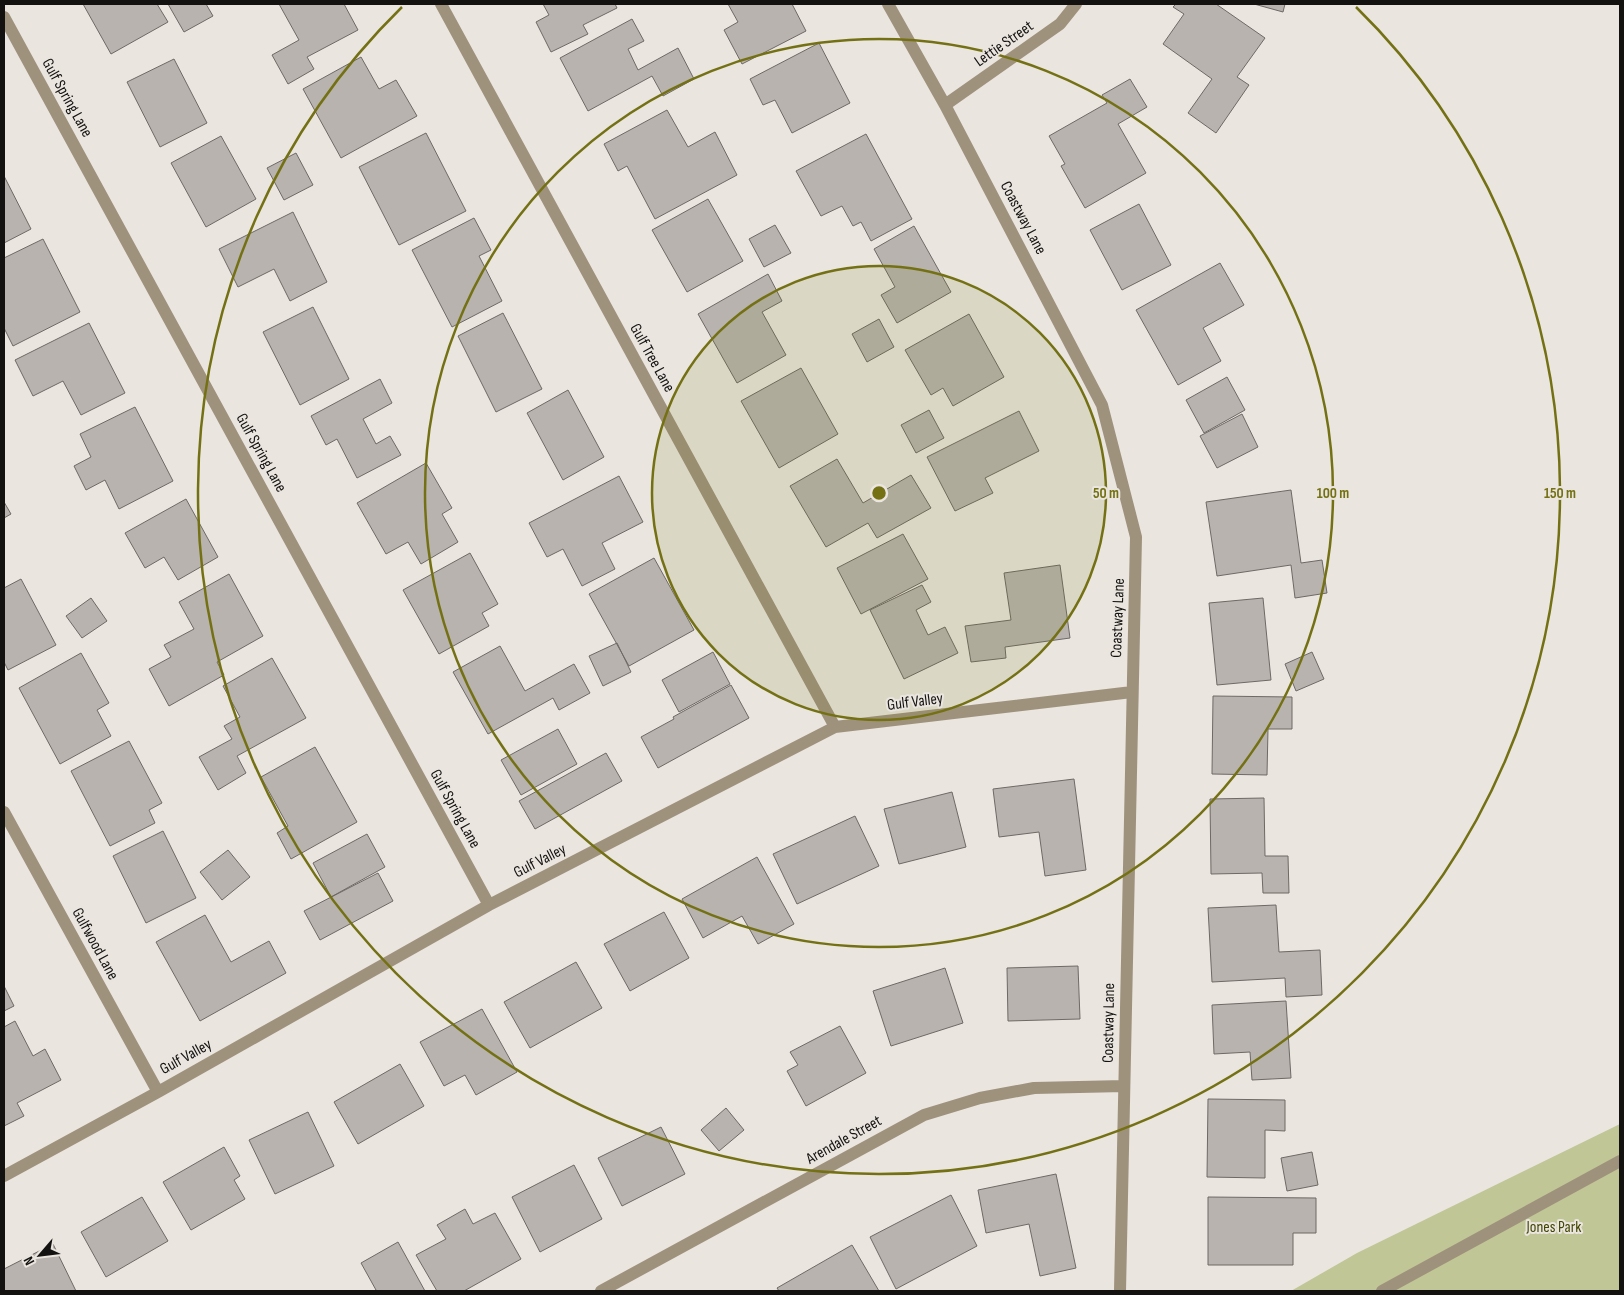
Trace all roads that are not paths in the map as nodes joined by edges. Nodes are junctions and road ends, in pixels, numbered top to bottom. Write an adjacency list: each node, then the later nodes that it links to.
1 (441, 4): 7 (street, Gulf Tree Lane)
2 (888, 4): 5 (street, Coastway Lane)
3 (1076, 4): 5 (street, Lettie Street)
4 (4, 17): 9 (street, Gulf Spring Lane)
5 (945, 105): 6 (street, Coastway Lane)
6 (1132, 692): 7 (street, Gulf Valley); 10 (street, Coastway Lane)
7 (835, 728): 9 (street, Gulf Valley)
8 (4, 812): 11 (street, Gulfwood Lane)
9 (489, 905): 11 (street, Gulf Valley)
10 (1124, 1086): 14 (street, Arendale Street); 15 (street, Coastway Lane)
11 (158, 1092): 13 (street, Gulf Valley)
12 (1620, 1161): 16 (street)
13 (4, 1176)
14 (601, 1291)
15 (1120, 1291)
16 (1382, 1291)

